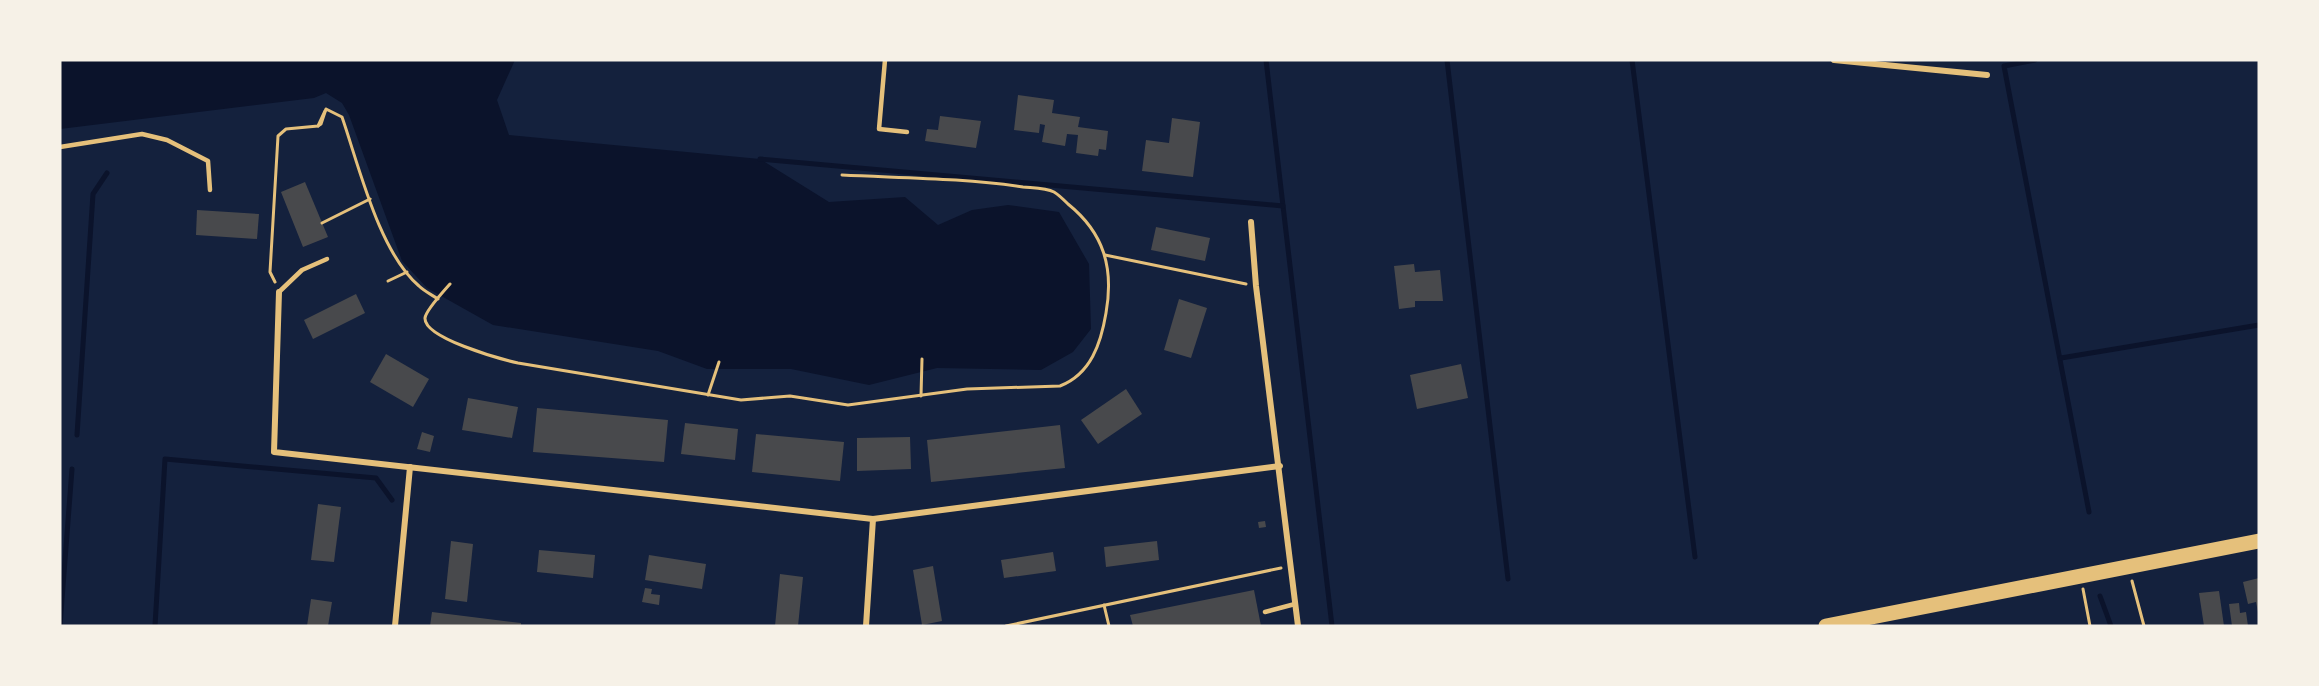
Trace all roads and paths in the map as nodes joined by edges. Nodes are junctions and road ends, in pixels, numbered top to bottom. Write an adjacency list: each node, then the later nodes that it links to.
1 (885, 60): 4 (lane)
2 (1834, 60): 3 (street)
3 (1987, 75)
4 (907, 132)
5 (60, 147): 7 (lane)
6 (842, 175): 11 (path)
7 (210, 190)
8 (370, 199): 10 (path); 13 (path); 17 (path)
9 (1251, 222): 16 (street)
10 (322, 223)
11 (1105, 255): 16 (path); 22 (path)
12 (327, 259): 17 (lane)
13 (407, 272): 14 (path); 18 (path)
14 (388, 281)
15 (450, 284): 18 (path)
16 (1256, 286): 23 (street)
17 (279, 292): 24 (street)
18 (438, 299): 21 (path)
19 (922, 359): 22 (path)
20 (718, 362): 21 (path)
21 (708, 395): 22 (path)
22 (921, 396)
23 (1280, 466): 25 (street); 27 (street)
24 (410, 467): 25 (street); 33 (street)
25 (873, 519): 34 (street)
26 (2259, 541): 28 (main road)
27 (1291, 566): 30 (path); 31 (street)
28 (2128, 567): 29 (main road); 40 (path)
29 (2080, 577): 38 (main road); 39 (path)
30 (1104, 604): 35 (path); 36 (path)
31 (1295, 604): 32 (lane); 37 (street)
32 (1266, 612)
33 (395, 626)
34 (866, 626)
35 (1006, 626)
36 (1109, 626)
37 (1298, 626)
38 (1826, 626)
39 (2090, 626)
40 (2144, 626)

